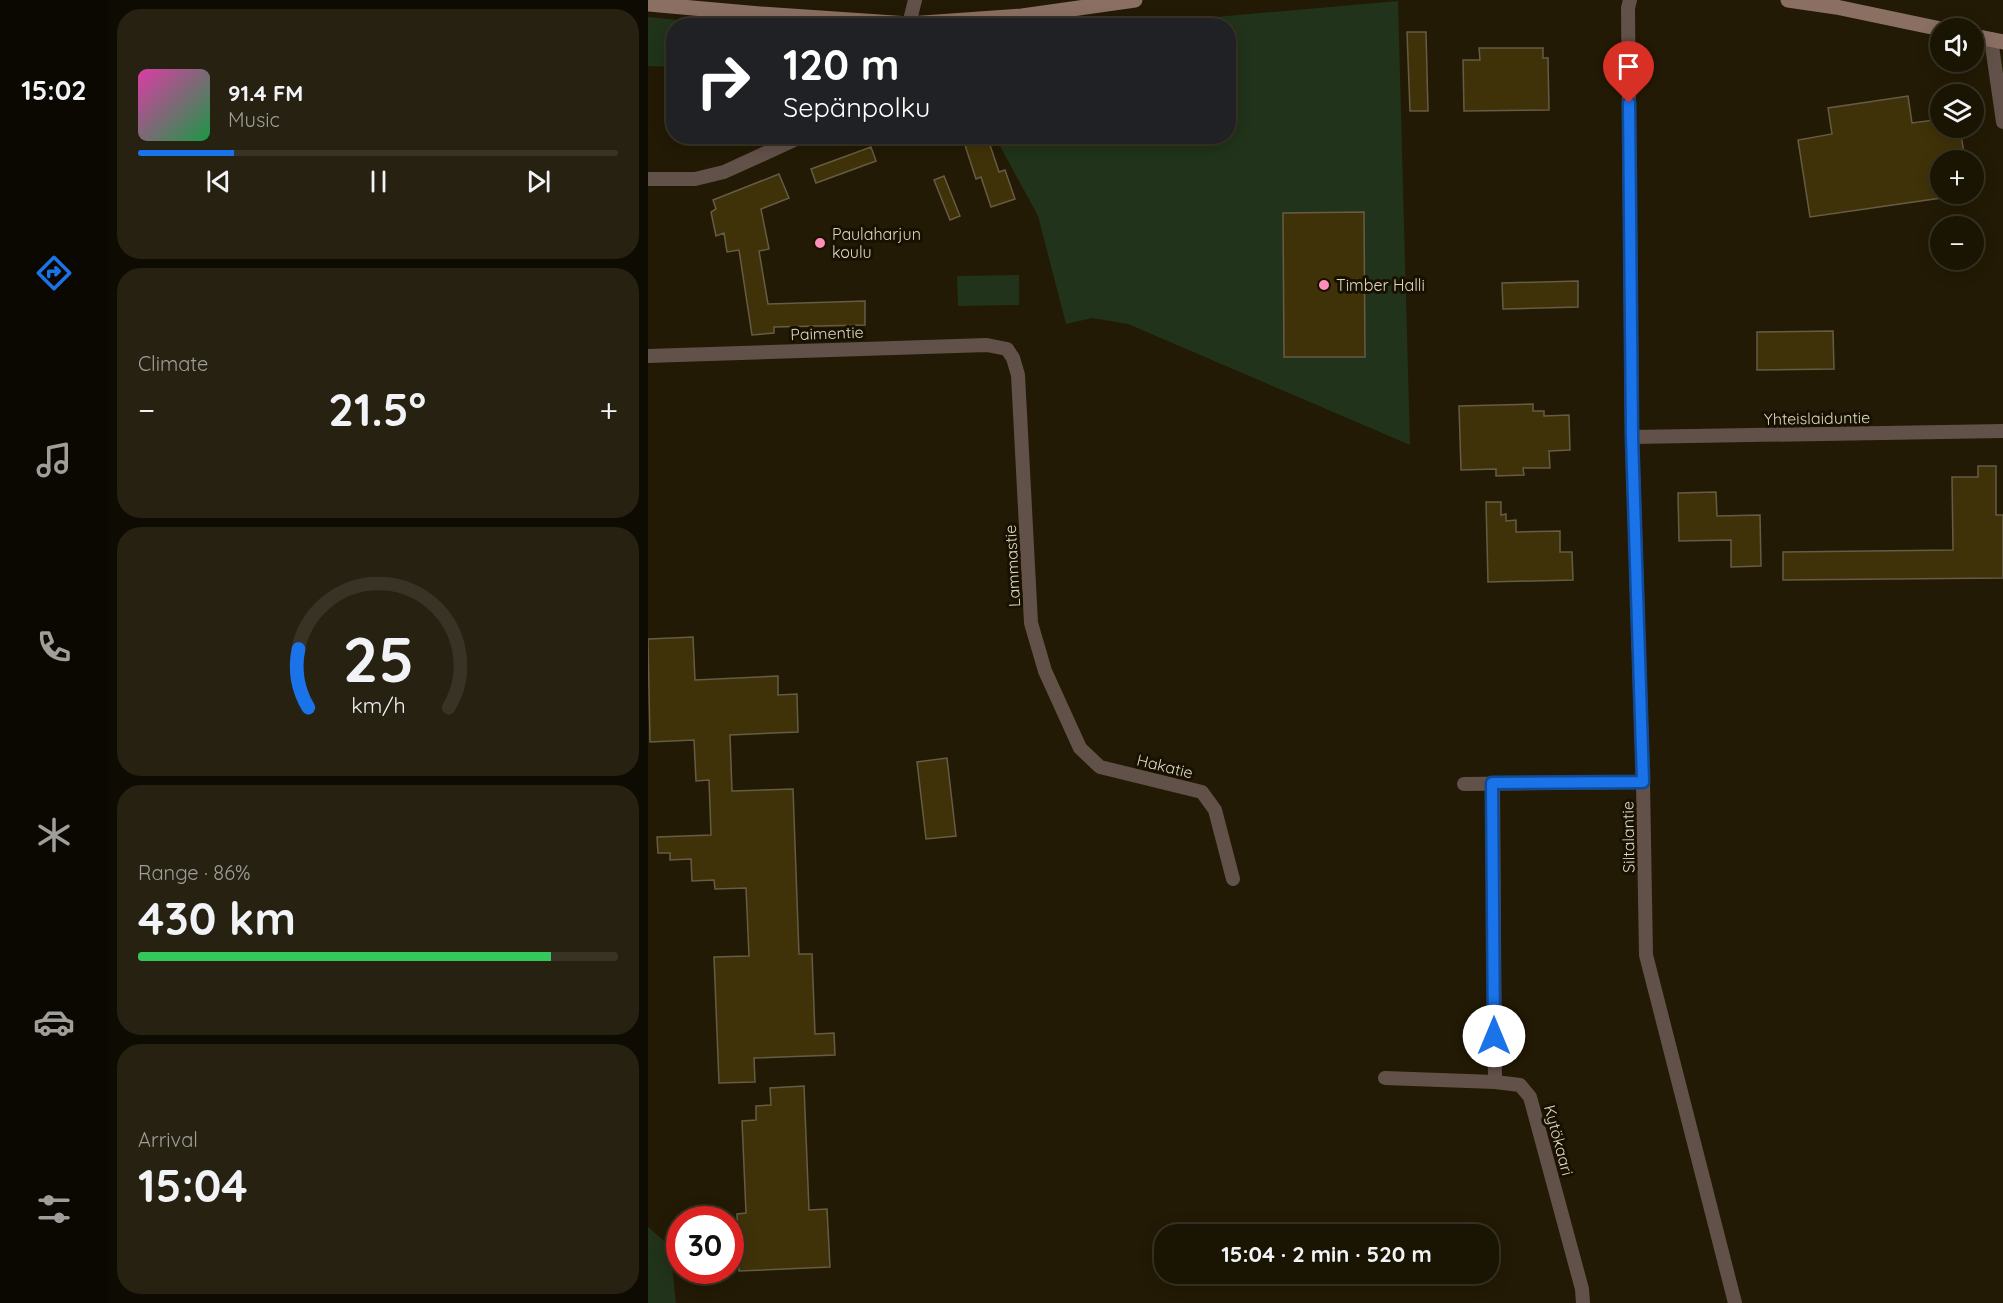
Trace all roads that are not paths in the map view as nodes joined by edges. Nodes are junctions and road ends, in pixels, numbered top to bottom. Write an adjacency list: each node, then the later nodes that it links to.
1 (915, 0): 7 (street)
2 (1135, 0): 8 (main road)
3 (1630, 0): 17 (street, Siltalantie)
4 (1788, 0): 9 (main road)
5 (648, 4): 6 (main road)
6 (817, 18)
7 (910, 18)
8 (1007, 18)
9 (1930, 27)
10 (1997, 41): 11 (street)
11 (2003, 122)
12 (785, 144): 13 (street)
13 (648, 179)
14 (1007, 349): 15 (street, Paimentie); 18 (street, Lammastie)
15 (648, 356)
16 (2003, 431): 17 (street, Yhteislaiduntie)
17 (1632, 437): 19 (street, Siltalantie)
18 (1100, 767): 22 (street, Hakatie)
19 (1643, 782): 20 (street); 26 (street, Siltalantie)
20 (1492, 783): 21 (street); 24 (street)
21 (1464, 784)
22 (1233, 879)
23 (1385, 1078): 24 (street, Kytökaari)
24 (1494, 1082): 25 (street, Kytökaari)
25 (1583, 1303)
26 (1735, 1303)

